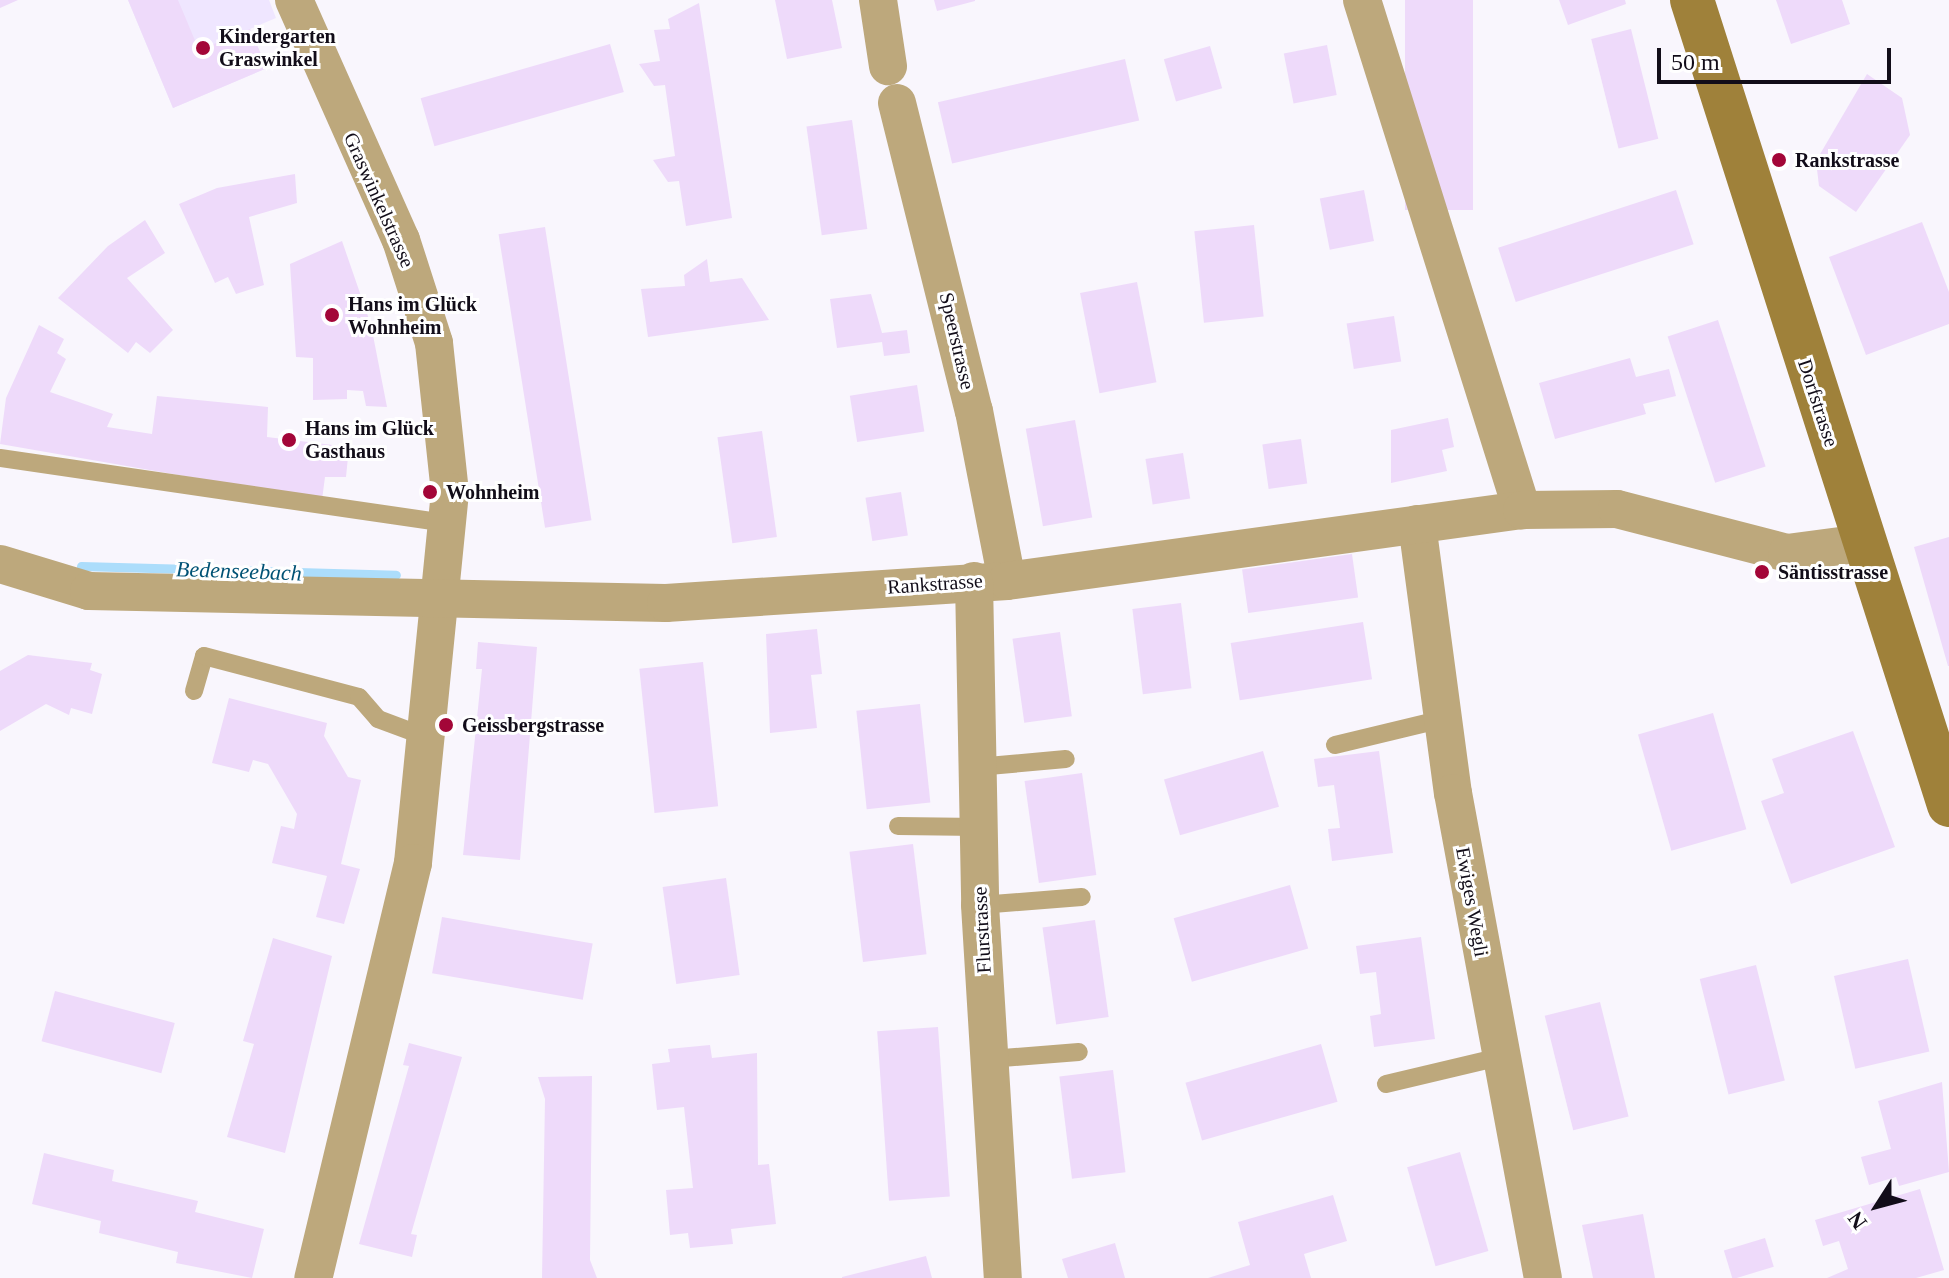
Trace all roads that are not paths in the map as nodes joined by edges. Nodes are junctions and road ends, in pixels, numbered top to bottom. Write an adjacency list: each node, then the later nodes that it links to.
1 (294, 0): 9 (street, Graswinkelstrasse)
2 (878, 0): 5 (street)
3 (1362, 0): 8 (street)
4 (1692, 0): 11 (main road, Dorfstrasse)
5 (888, 66)
6 (897, 103): 13 (street, Speerstrasse)
7 (0, 458): 9 (lane)
8 (1522, 510): 10 (street, Rankstrasse); 11 (street, Rankstrasse)
9 (448, 523): 14 (street, Graswinkelstrasse)
10 (1417, 524): 13 (street, Rankstrasse); 16 (street, Ewiges Wegli)
11 (1864, 543): 21 (main road, Dorfstrasse)
12 (0, 564): 14 (street, Rankstrasse)
13 (990, 581): 14 (street, Rankstrasse); 20 (street, Flurstrasse)
14 (443, 599): 17 (street)
15 (194, 691): 17 (lane)
16 (1443, 719): 18 (lane); 27 (street, Ewiges Wegli)
17 (429, 738): 30 (street)
18 (1335, 745)
19 (1066, 759): 20 (lane)
20 (977, 767): 23 (street, Flurstrasse)
21 (1949, 805)
22 (898, 826): 23 (lane)
23 (979, 827): 25 (street, Flurstrasse)
24 (1082, 897): 25 (lane)
25 (980, 905): 28 (street, Flurstrasse)
26 (1079, 1052): 28 (lane)
27 (1500, 1057): 29 (lane); 32 (street, Ewiges Wegli)
28 (990, 1059): 31 (street, Flurstrasse)
29 (1386, 1084)
30 (313, 1278)
31 (1003, 1278)
32 (1543, 1278)

